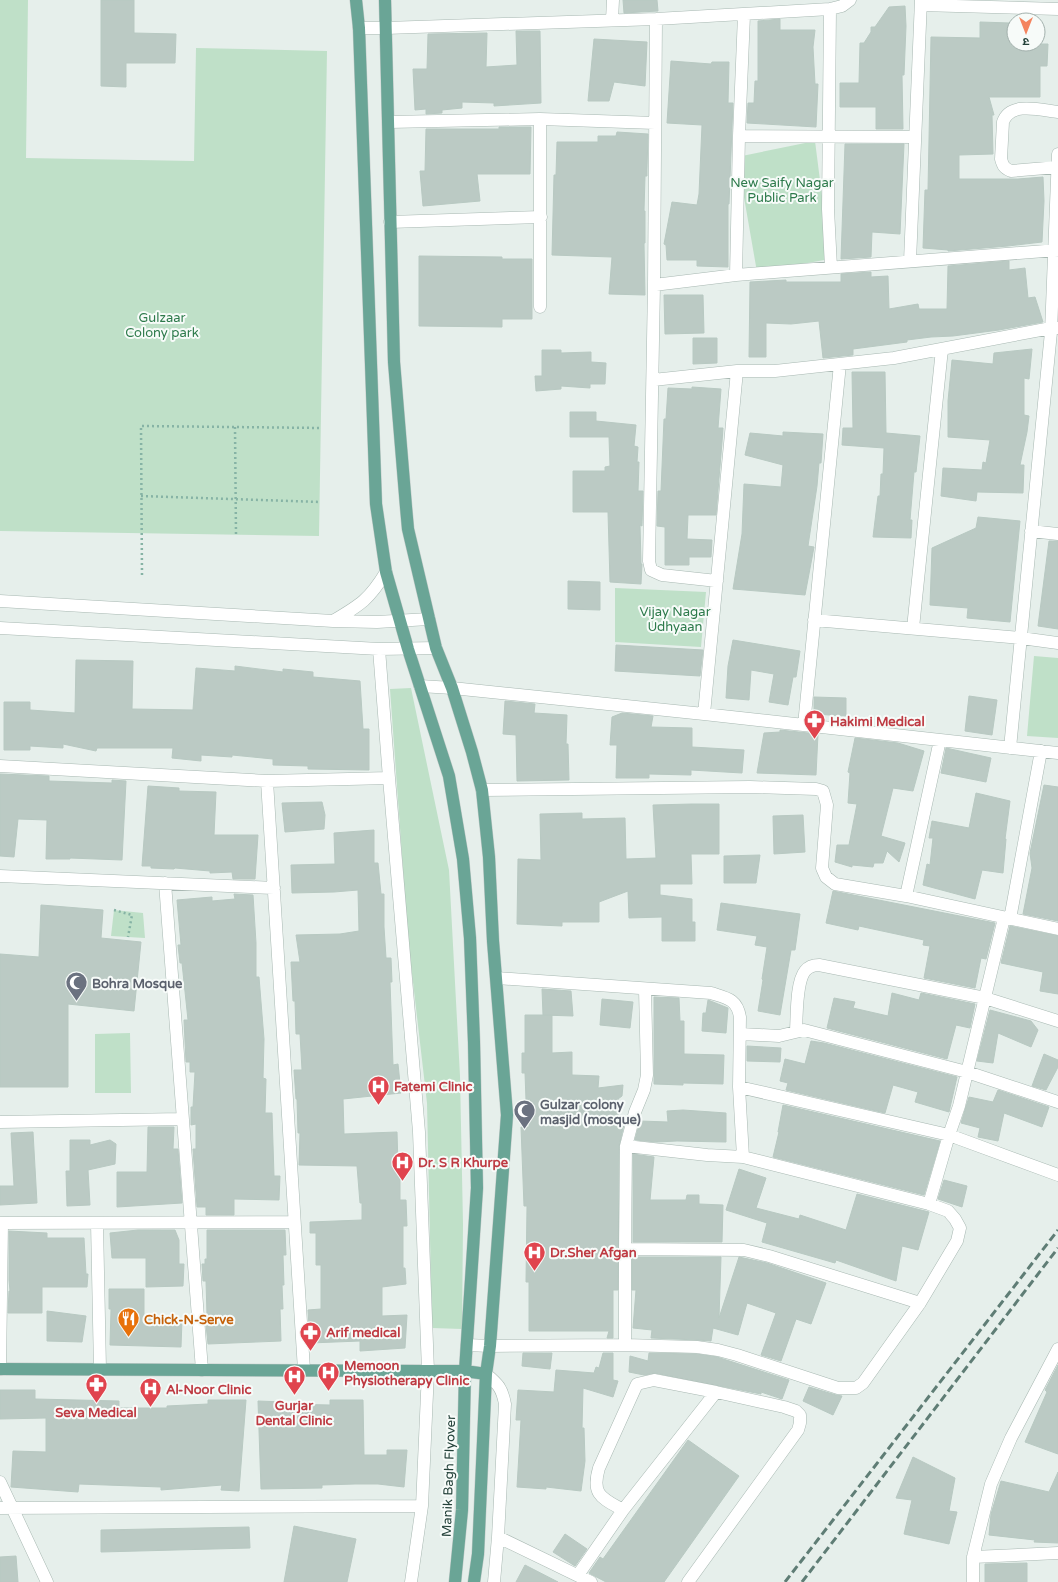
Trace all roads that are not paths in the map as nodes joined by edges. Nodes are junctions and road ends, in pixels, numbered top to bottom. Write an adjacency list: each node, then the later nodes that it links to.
1 (356, 0): 11 (main road, Manik Bagh Flyover)
2 (385, 0): 12 (main road)
3 (612, 0): 10 (street)
4 (850, 0): 6 (street)
5 (921, 3): 7 (street); 19 (street)
6 (830, 9): 8 (street); 18 (street)
7 (1058, 9)
8 (744, 15): 9 (street); 17 (street)
9 (656, 19): 10 (street); 16 (street)
10 (612, 20): 12 (street)
11 (359, 28): 12 (street); 37 (main road, Manik Bagh Flyover)
12 (386, 28): 15 (main road)
13 (1058, 112): 21 (street)
14 (540, 119): 15 (street); 16 (street); 22 (street)
15 (389, 122): 23 (main road)
16 (655, 123): 28 (street)
17 (739, 136): 18 (street); 27 (street)
18 (830, 136): 19 (street); 26 (street)
19 (915, 136): 25 (street)
20 (1058, 154): 21 (street)
21 (1058, 167): 24 (street)
22 (541, 217): 23 (street); 29 (street)
23 (390, 222): 40 (main road)
24 (1056, 251): 25 (street); 30 (street)
25 (910, 261): 26 (street)
26 (831, 268): 27 (street)
27 (736, 275): 28 (street)
28 (654, 285): 34 (street)
29 (540, 307)
30 (1054, 328): 31 (street); 35 (street)
31 (942, 349): 32 (street); 45 (street)
32 (840, 364): 33 (street); 41 (street)
33 (737, 371): 34 (street); 38 (street)
34 (653, 380): 38 (street)
35 (1031, 531): 36 (street); 46 (street)
36 (1058, 534)
37 (386, 572): 42 (street); 43 (main road, Manik Bagh Flyover)
38 (717, 581): 53 (street)
39 (0, 601): 42 (street)
40 (429, 620): 43 (street); 48 (main road)
41 (814, 620): 45 (street); 54 (street)
42 (333, 621): 43 (street)
43 (400, 621): 50 (main road, Manik Bagh Flyover)
44 (0, 628): 49 (street)
45 (913, 628): 46 (street)
46 (1021, 638): 47 (street); 56 (street)
47 (1058, 643)
48 (436, 648): 50 (street); 52 (main road)
49 (379, 649): 50 (street); 60 (street)
50 (408, 650): 51 (main road, Manik Bagh Flyover)
51 (420, 686): 52 (street); 91 (main road, Manik Bagh Flyover)
52 (452, 688): 53 (street); 62 (main road)
53 (704, 714): 54 (street)
54 (804, 725): 55 (street)
55 (940, 740): 56 (street); 66 (street)
56 (1010, 748): 57 (street)
57 (1041, 751): 58 (street); 67 (street)
58 (1058, 753)
59 (0, 766): 61 (street)
60 (389, 778): 61 (street); 99 (street)
61 (267, 781): 65 (street)
62 (482, 790): 66 (street); 69 (main road)
63 (0, 876): 64 (street)
64 (165, 883): 65 (street); 78 (street)
65 (274, 888): 85 (street)
66 (906, 896): 67 (street)
67 (1007, 918): 68 (street); 71 (street)
68 (1058, 929)
69 (496, 978): 70 (street); 93 (main road)
70 (645, 988): 74 (street); 81 (street)
71 (985, 998): 72 (street); 73 (street); 75 (street)
72 (1058, 1021)
73 (796, 1030): 74 (street); 75 (street)
74 (741, 1034): 76 (street)
75 (967, 1072): 77 (street); 80 (street)
76 (739, 1087): 80 (street); 82 (street)
77 (1058, 1102)
78 (182, 1119): 79 (street); 88 (street)
79 (0, 1122)
80 (949, 1135): 83 (street); 84 (street)
81 (626, 1146): 82 (street); 89 (street)
82 (743, 1157): 84 (street)
83 (1058, 1176)
84 (929, 1204): 90 (street)
85 (294, 1222): 88 (street); 98 (street)
86 (1, 1223): 87 (street); 95 (street)
87 (97, 1223): 88 (street); 96 (street)
88 (191, 1223): 97 (street)
89 (625, 1249): 90 (street); 92 (street)
90 (920, 1303): 92 (street)
91 (467, 1345): 93 (street); 100 (main road, Manik Bagh Flyover)
92 (625, 1345): 93 (street)
93 (490, 1346): 101 (main road)
94 (1058, 1349): 109 (street)
95 (0, 1369): 96 (main road)
96 (100, 1369): 97 (main road)
97 (202, 1370): 98 (main road)
98 (304, 1370): 99 (main road)
99 (428, 1371): 100 (main road); 104 (street)
100 (465, 1372): 101 (main road); 113 (main road, Manik Bagh Flyover)
101 (486, 1374): 107 (street); 114 (main road)
102 (716, 1392): 106 (street); 106 (street); 117 (street)
103 (0, 1482): 105 (street)
104 (422, 1506): 105 (street); 112 (street)
105 (6, 1508): 111 (street)
106 (623, 1510): 110 (street)
107 (498, 1537): 110 (street); 115 (street)
108 (1058, 1553): 109 (street)
109 (973, 1557): 118 (street)
110 (578, 1575): 116 (street)
111 (47, 1582)
112 (412, 1582)
113 (456, 1582)
114 (474, 1582)
115 (494, 1582)
116 (591, 1582)
117 (688, 1582)
118 (973, 1582)

